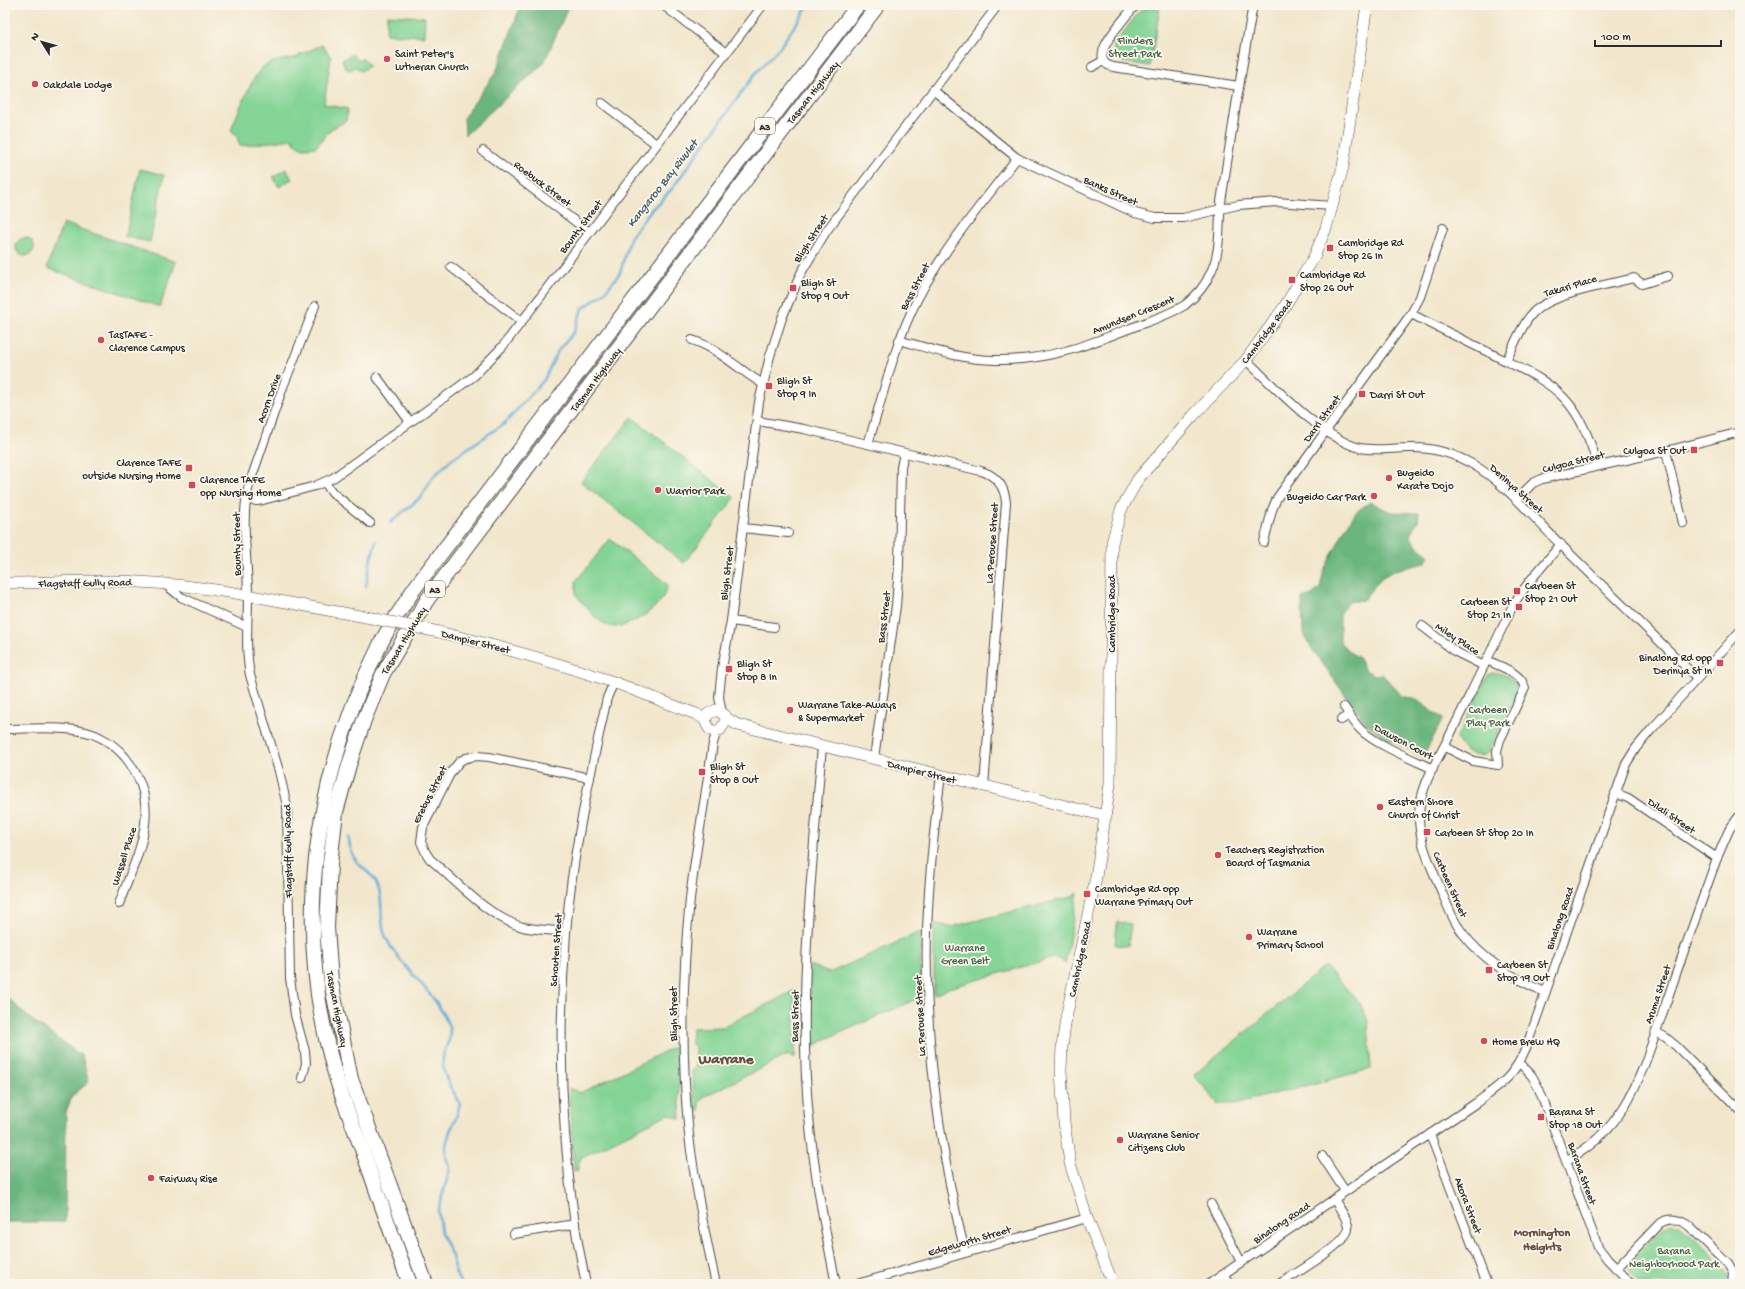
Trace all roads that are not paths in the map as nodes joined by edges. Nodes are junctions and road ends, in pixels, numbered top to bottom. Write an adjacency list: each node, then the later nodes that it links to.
1 (663, 5): 10 (street)
2 (763, 5): 10 (street, Bounty Street)
3 (858, 5): 99 (highway, Tasman Highway / A3)
4 (878, 5): 11 (highway, Tasman Highway / A3)
5 (882, 5): 11 (highway)
6 (998, 5): 15 (street, Bligh Street)
7 (1137, 5): 12 (street)
8 (1253, 5): 14 (street, Amundsen Crescent)
9 (1367, 5): 20 (main road, Cambridge Road)
10 (726, 53): 17 (street, Bounty Street)
11 (841, 55): 100 (highway, Tasman Highway / A3)
12 (1103, 61): 13 (street); 14 (street)
13 (1092, 67)
14 (1239, 86): 21 (street, Amundsen Crescent)
15 (933, 90): 19 (street, Banks Street); 34 (street, Bligh Street)
16 (602, 103): 17 (street)
17 (656, 144): 23 (street, Bounty Street)
18 (483, 151): 23 (street, Roebuck Street)
19 (1017, 158): 21 (street, Banks Street); 30 (street, Bass Street)
20 (1332, 206): 21 (street, Banks Street); 31 (main road, Cambridge Road)
21 (1220, 210): 30 (street, Amundsen Crescent)
22 (1443, 228): 27 (street, Darri Street)
23 (589, 232): 28 (street, Bounty Street)
24 (451, 267): 28 (street)
25 (1668, 276): 32 (street, Takari Place)
26 (315, 306): 44 (street, Acorn Drive)
27 (1411, 314): 32 (street); 37 (street, Darri Street)
28 (521, 321): 36 (street, Bounty Street)
29 (692, 340): 34 (street)
30 (899, 340): 39 (street, Bass Street)
31 (1246, 360): 37 (street, Derinya Street); 77 (main road, Cambridge Road)
32 (1506, 361): 42 (street)
33 (377, 377): 36 (street)
34 (763, 384): 35 (street, Bligh Street)
35 (757, 421): 39 (street, La Perouse Street); 48 (street, Bligh Street)
36 (410, 422): 43 (street, Bounty Street)
37 (1326, 431): 45 (street, Derinya Street); 50 (street, Darri Street)
38 (1740, 432): 40 (street, Culgoa Street)
39 (868, 444): 41 (street, La Perouse Street)
40 (1666, 451): 42 (street, Culgoa Street); 47 (street)
41 (904, 454): 70 (street, Bass Street); 74 (street, La Perouse Street)
42 (1598, 465): 45 (street, Culgoa Street)
43 (324, 482): 44 (street, Bounty Street); 46 (street)
44 (246, 500): 54 (street, Bounty Street)
45 (1516, 500): 51 (street, Derinya Street)
46 (370, 523)
47 (1683, 523)
48 (743, 528): 49 (street); 55 (street, Bligh Street)
49 (788, 533)
50 (1264, 542)
51 (1560, 544): 60 (street, Carbeen Street); 61 (street, Derinya Street)
52 (5, 583): 53 (main road, Flagstaff Gully Road)
53 (165, 584): 54 (main road, Flagstaff Gully Road); 57 (street)
54 (248, 596): 57 (street, Flagstaff Gully Road); 62 (main road, Dampier Street, bridge)
55 (731, 621): 58 (street); 66 (street, Bligh Street)
56 (1422, 626): 60 (street, Miley Place)
57 (247, 627): 84 (street, Flagstaff Gully Road)
58 (774, 627)
59 (1740, 631): 61 (street, Binalong Road)
60 (1485, 663): 69 (street, Carbeen Street); 69 (street)
61 (1697, 678): 75 (street, Binalong Road)
62 (614, 682): 66 (main road, Dampier Street); 73 (street, Schouten Street)
63 (1344, 707): 64 (street, Dawson Court)
64 (1349, 715): 65 (street); 71 (street, Dawson Court)
65 (1341, 720)
66 (716, 721): 68 (main road, Dampier Street); 102 (street, Bligh Street)
67 (5, 729): 79 (street, Wassell Place)
68 (822, 746): 70 (main road, Dampier Street); 103 (street, Bass Street)
69 (1445, 747): 71 (street, Carbeen Street)
70 (874, 758): 72 (main road, Dampier Street)
71 (1433, 769): 81 (street, Carbeen Street)
72 (941, 775): 74 (main road, Dampier Street); 95 (street, La Perouse Street)
73 (590, 778): 80 (street, Schouten Street); 80 (street, Erebus Street)
74 (984, 786): 77 (main road, Dampier Street)
75 (1615, 792): 78 (street, Dilali Street); 81 (street, Binalong Road)
76 (1740, 814): 78 (street, Aruma Street)
77 (1106, 816): 92 (main road, Cambridge Road)
78 (1717, 858): 82 (street, Aruma Street)
79 (119, 904)
80 (566, 932): 93 (street, Schouten Street)
81 (1544, 992): 83 (street, Binalong Road)
82 (1656, 1032): 85 (street); 88 (street, Aruma Street)
83 (1520, 1063): 86 (street, Binalong Road); 88 (street, Barana Street)
84 (302, 1078)
85 (1740, 1110)
86 (1430, 1134): 89 (street, Binalong Road); 109 (street, Akora Street)
87 (1322, 1156): 89 (street)
88 (1566, 1160): 97 (street, Barana Street)
89 (1345, 1191): 90 (street, Binalong Road)
90 (1334, 1199): 96 (street, Binalong Road); 108 (street)
91 (1211, 1204): 96 (street)
92 (1087, 1218): 95 (street, Edgeworth Street); 105 (main road, Cambridge Road)
93 (575, 1224): 94 (street); 101 (street, Schouten Street)
94 (514, 1234)
95 (964, 1252): 104 (street, Edgeworth Street)
96 (1241, 1262): 98 (street, Binalong Road)
97 (1616, 1269): 110 (street, Barana Street); 111 (street)
98 (1224, 1275): 106 (street, Binalong Road); 107 (street)
99 (410, 1284)
100 (426, 1284)
101 (586, 1284)
102 (716, 1284)
103 (836, 1284)
104 (857, 1284)
105 (1113, 1284)
106 (1209, 1284)
107 (1231, 1284)
108 (1279, 1284)
109 (1487, 1284)
110 (1632, 1284)
111 (1732, 1284)

